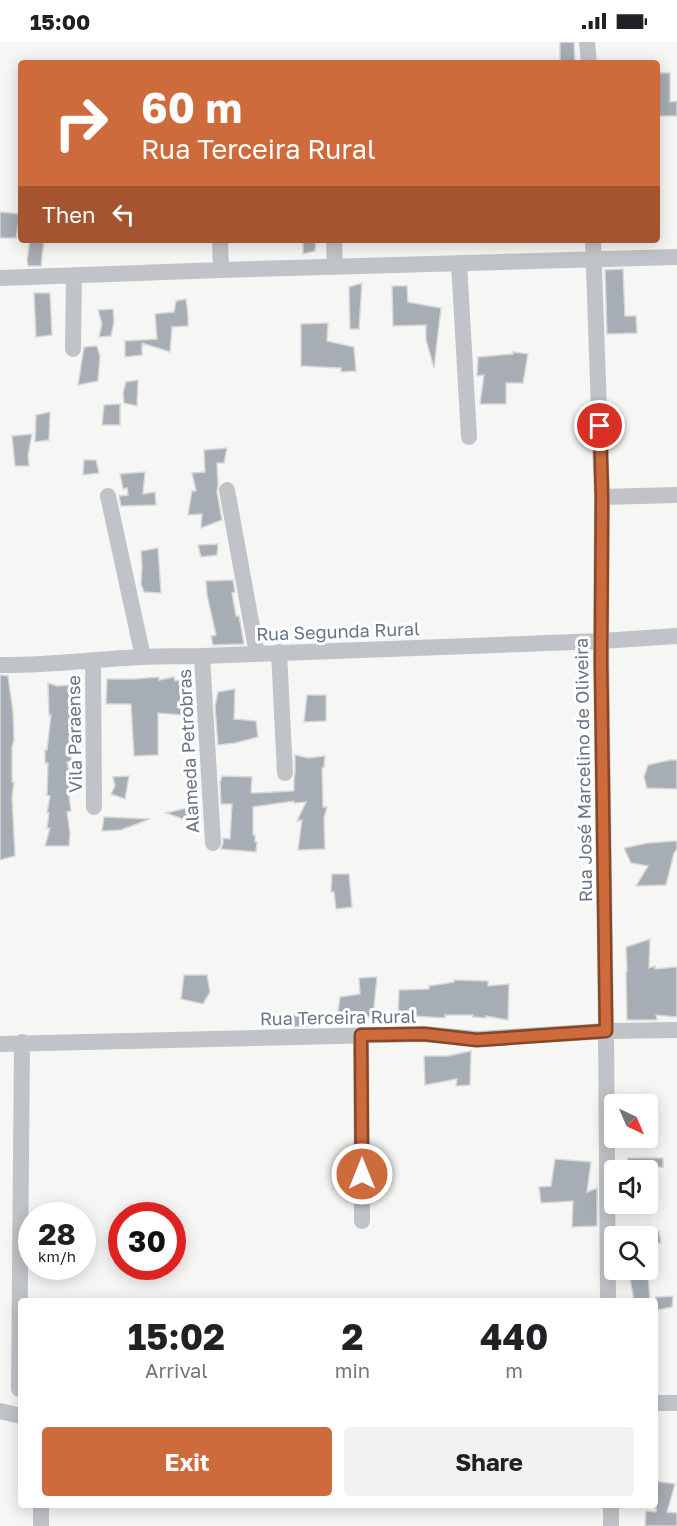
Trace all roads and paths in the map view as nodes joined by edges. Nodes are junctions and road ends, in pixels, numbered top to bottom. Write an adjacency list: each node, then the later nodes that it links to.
1 (587, 42): 2 (street)
2 (589, 60)
3 (220, 243): 10 (street)
4 (334, 243): 9 (street)
5 (593, 243): 7 (street, Rua José Marcelino de Oliveira)
6 (677, 257): 7 (street)
7 (594, 259): 8 (street); 18 (street, Rua José Marcelino de Oliveira)
8 (459, 263): 9 (street); 14 (street)
9 (335, 267): 10 (street)
10 (220, 270): 11 (street)
11 (74, 275): 12 (street); 13 (street)
12 (0, 278)
13 (73, 349)
14 (469, 437)
15 (227, 490): 22 (street)
16 (677, 495): 18 (street)
17 (108, 496): 24 (street)
18 (599, 505): 20 (street, Rua José Marcelino de Oliveira)
19 (677, 636): 20 (street, Rua Segunda Rural)
20 (601, 641): 21 (street, Rua Segunda Rural); 31 (street, Rua José Marcelino de Oliveira)
21 (279, 652): 22 (street, Rua Segunda Rural); 27 (street)
22 (257, 654): 23 (street, Rua Segunda Rural)
23 (202, 656): 24 (street, Rua Segunda Rural); 29 (street, Alameda Petrobras)
24 (143, 657): 25 (street, Rua Segunda Rural)
25 (93, 661): 26 (street, Rua Segunda Rural); 28 (street, Vila Paraense)
26 (0, 665)
27 (285, 773)
28 (94, 807)
29 (213, 843)
30 (677, 1030): 31 (street, Rua Terceira Rural)
31 (606, 1031): 32 (street, Rua Terceira Rural); 37 (street, Rua José Marcelino de Oliveira)
32 (361, 1035): 33 (street, Rua Terceira Rural); 35 (street)
33 (22, 1042): 34 (street, Rua Terceira Rural); 36 (street)
34 (0, 1044)
35 (362, 1221)
36 (20, 1298)
37 (608, 1298)
38 (658, 1403): 39 (street)
39 (677, 1403)
40 (0, 1411): 41 (street)
41 (18, 1415)
42 (41, 1508): 44 (street)
43 (611, 1508): 45 (street)
44 (41, 1526)
45 (611, 1526)

